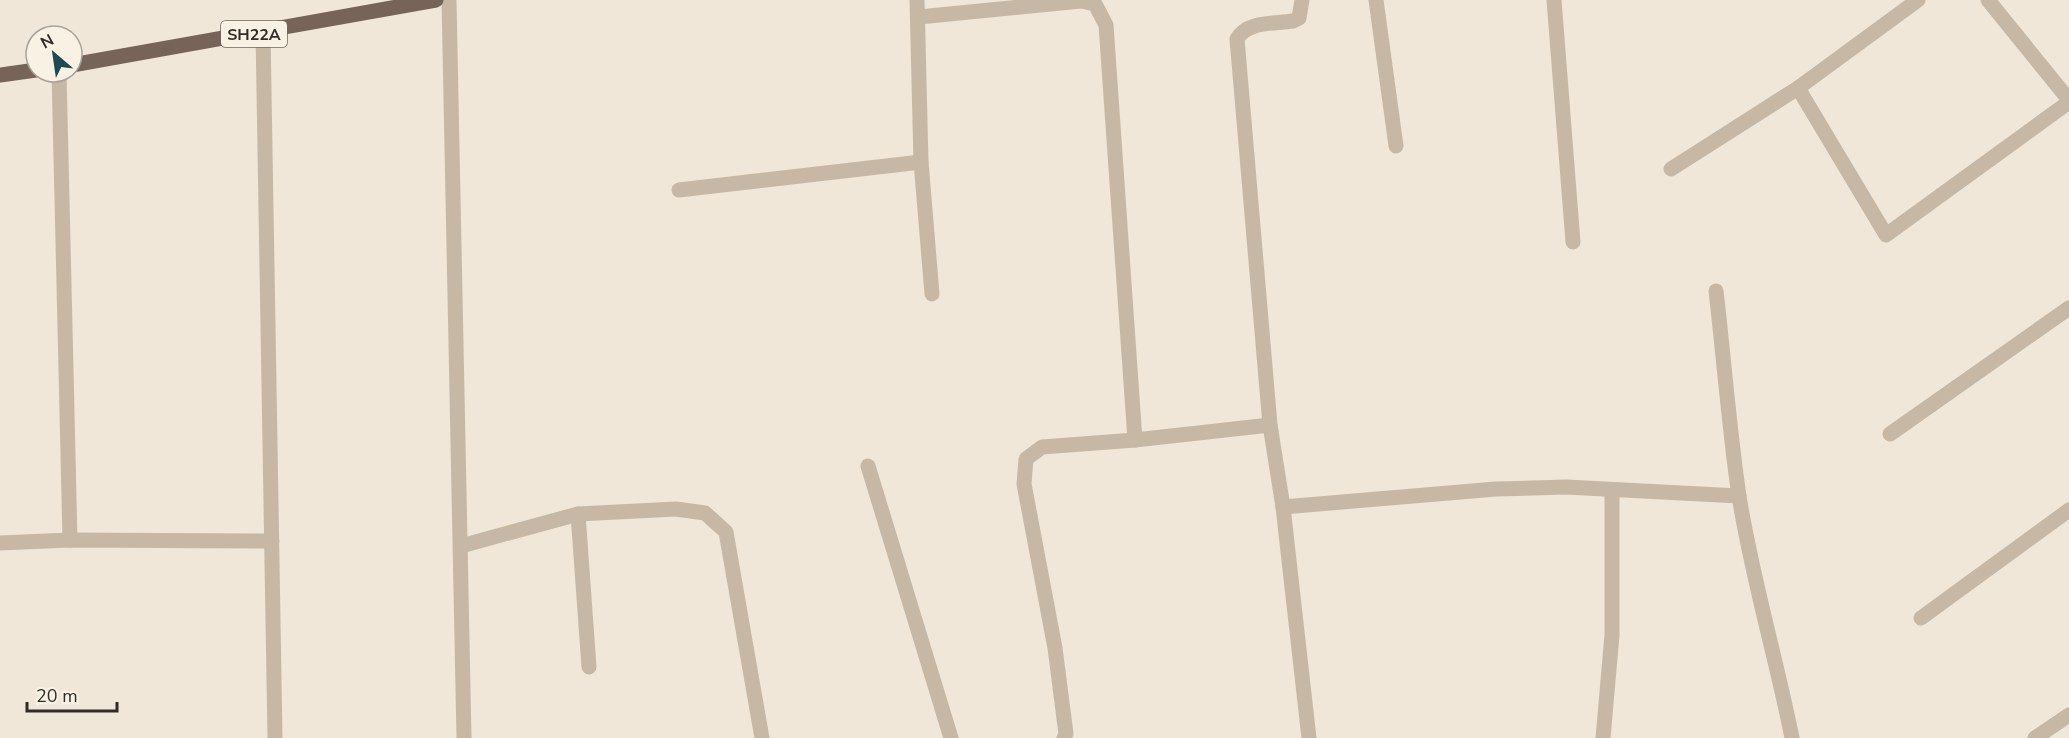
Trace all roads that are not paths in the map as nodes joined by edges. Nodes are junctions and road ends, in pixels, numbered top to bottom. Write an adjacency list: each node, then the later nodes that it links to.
1 (436, 0): 10 (main road, SH22A)
2 (449, 0): 37 (street)
3 (917, 0): 9 (street)
4 (1302, 0): 25 (street)
5 (1376, 0): 17 (street)
6 (1554, 0): 21 (street)
7 (1918, 0): 15 (street)
8 (1988, 0): 16 (street)
9 (919, 17): 18 (street); 27 (street)
10 (263, 32): 11 (main road, SH22A); 35 (street)
11 (84, 63)
12 (24, 72): 13 (main road)
13 (0, 75)
14 (58, 84): 34 (street)
15 (1798, 87): 16 (street); 19 (street)
16 (2069, 101)
17 (1396, 146)
18 (921, 162): 20 (street); 23 (street)
19 (1671, 169)
20 (679, 190)
21 (1574, 242)
22 (1716, 291): 30 (street)
23 (932, 294)
24 (2069, 308): 26 (street)
25 (1270, 425): 27 (street); 31 (street)
26 (1890, 434)
27 (1135, 440): 45 (street)
28 (868, 466): 44 (street)
29 (1612, 490): 30 (street); 31 (street); 47 (street)
30 (1739, 496): 48 (street)
31 (1283, 507): 46 (street)
32 (2069, 510): 38 (street)
33 (578, 514): 37 (street); 39 (street); 43 (street)
34 (70, 540): 35 (street); 36 (street)
35 (272, 541): 41 (street)
36 (0, 543)
37 (461, 546): 42 (street)
38 (1921, 618)
39 (589, 667)
40 (2069, 715): 49 (street)
41 (275, 738)
42 (464, 738)
43 (762, 738)
44 (951, 738)
45 (1064, 738)
46 (1309, 738)
47 (1603, 738)
48 (1792, 738)
49 (2036, 738)

